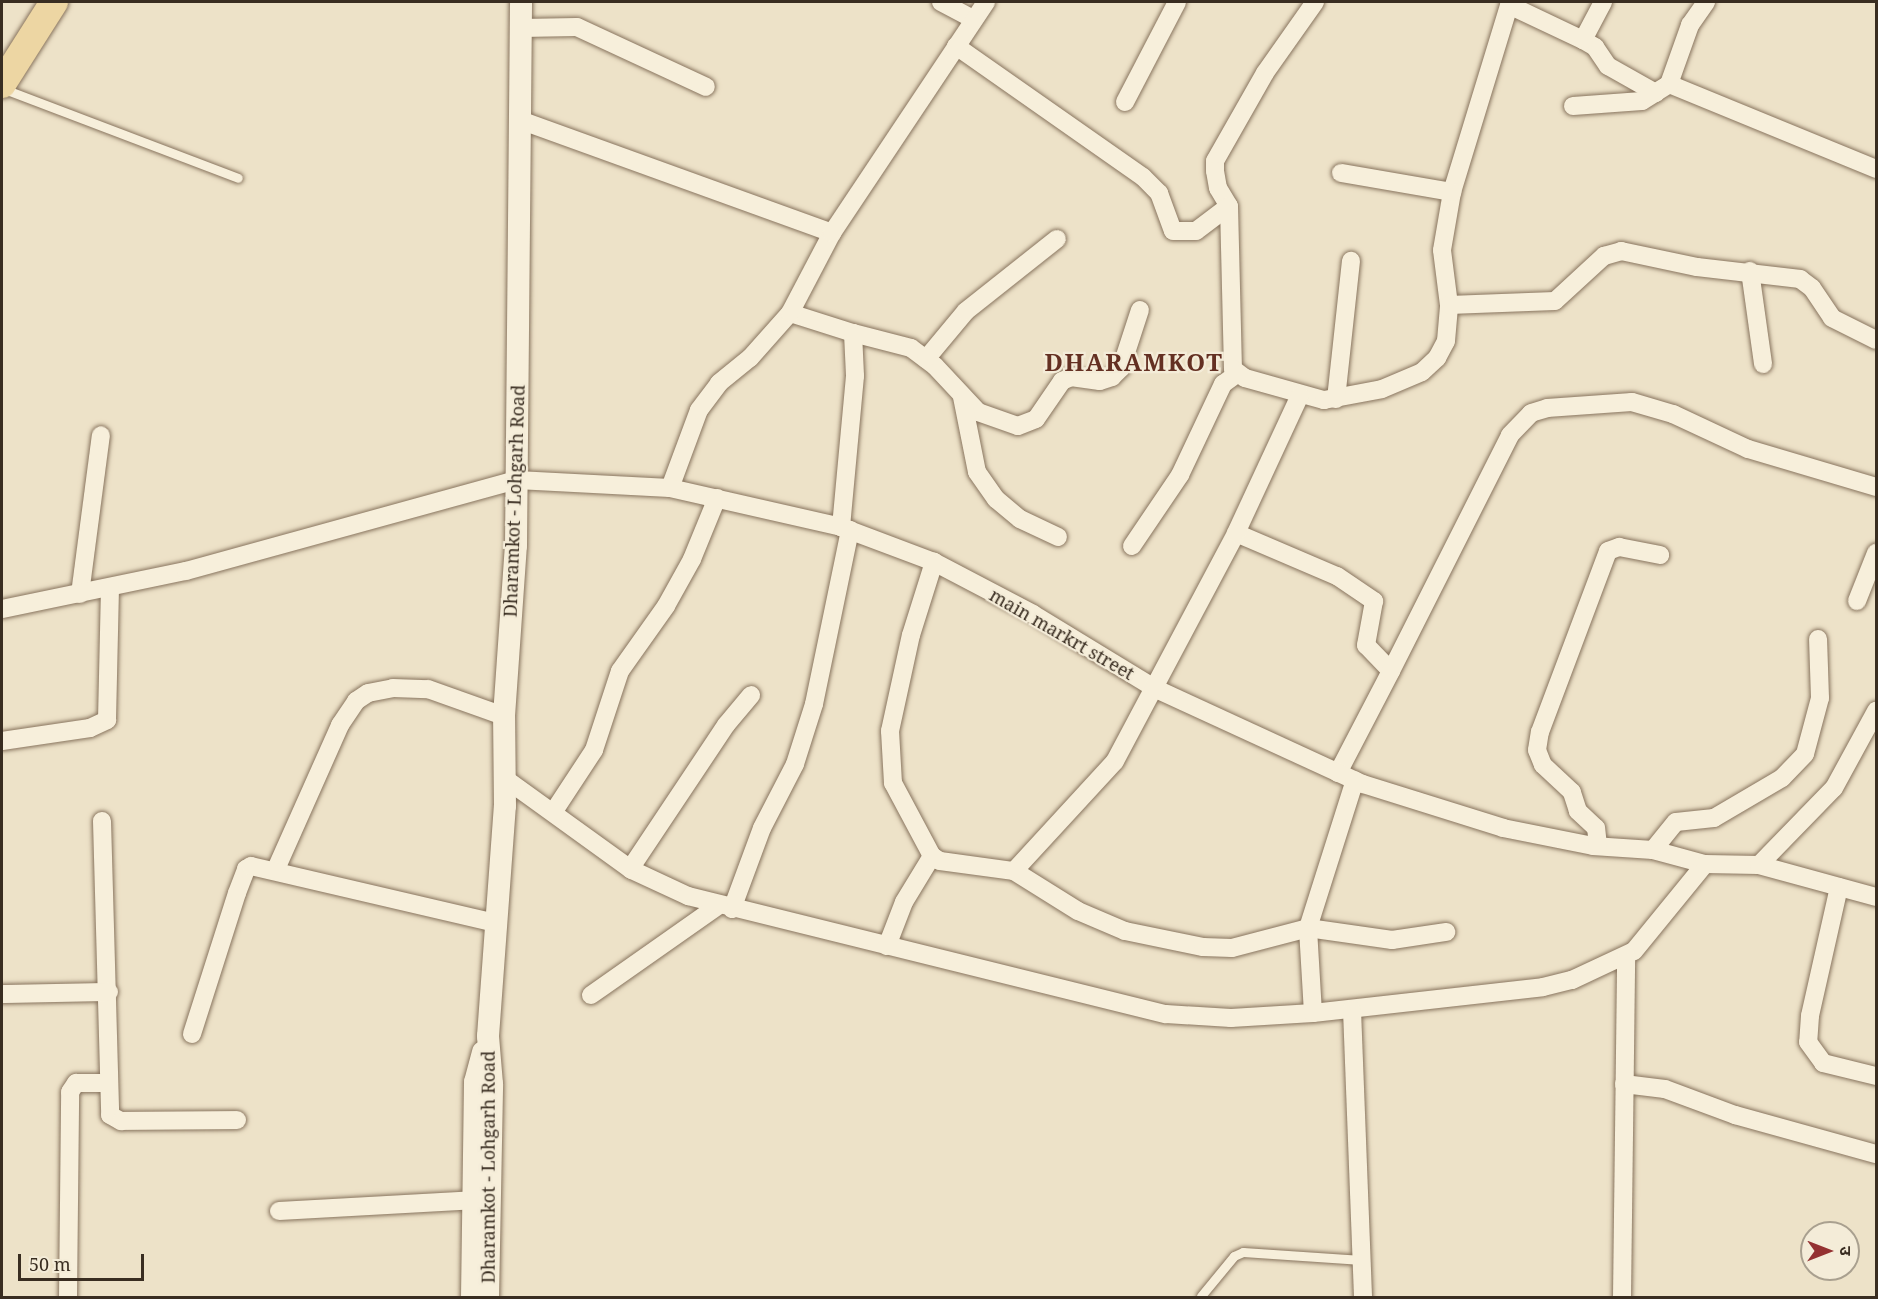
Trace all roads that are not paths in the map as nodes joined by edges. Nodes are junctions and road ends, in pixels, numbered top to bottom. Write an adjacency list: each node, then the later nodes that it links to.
1 (54, 2): 14 (main road)
2 (522, 2): 11 (street, Dharamkot - Lohgarh Road)
3 (941, 2): 10 (street)
4 (986, 2): 10 (street)
5 (1177, 2): 18 (street)
6 (1315, 2): 25 (street)
7 (1603, 2): 12 (street)
8 (1706, 2): 16 (street)
9 (1509, 3): 12 (street); 24 (street)
10 (973, 19): 13 (street)
11 (521, 28): 15 (street); 20 (street, Dharamkot - Lohgarh Road)
12 (1583, 40): 16 (street)
13 (956, 46): 25 (street); 26 (street)
14 (2, 84)
15 (706, 87)
16 (1663, 88): 19 (street); 21 (street)
17 (2, 89): 23 (lane)
18 (1125, 102)
19 (1573, 106)
20 (520, 120): 26 (street); 42 (street, Dharamkot - Lohgarh Road)
21 (1876, 169)
22 (1341, 173): 24 (street)
23 (238, 178)
24 (1452, 192): 30 (street)
25 (1229, 206): 37 (street)
26 (832, 233): 32 (street)
27 (1057, 239): 35 (street)
28 (1351, 261): 40 (street)
29 (1750, 271): 30 (street); 34 (street); 36 (street)
30 (1449, 305): 40 (street)
31 (1140, 310): 39 (street)
32 (790, 313): 33 (street); 44 (street)
33 (853, 333): 35 (street); 46 (street)
34 (1876, 340)
35 (926, 359): 39 (street)
36 (1763, 364)
37 (1237, 374): 38 (street); 49 (street)
38 (1300, 394): 40 (street); 47 (street)
39 (962, 397): 48 (street)
40 (1336, 399)
41 (101, 435): 54 (street)
42 (517, 480): 44 (street, main markrt street); 53 (street, main markrt street); 62 (street, Dharamkot - Lohgarh Road)
43 (1876, 486): 58 (street)
44 (670, 488): 45 (street, main markrt street)
45 (717, 498): 46 (street, main markrt street); 67 (street)
46 (846, 528): 52 (street, main markrt street); 79 (street)
47 (1236, 533): 58 (street); 59 (street)
48 (1058, 537)
49 (1132, 546)
50 (1876, 553): 55 (street)
51 (1660, 555): 69 (street)
52 (934, 562): 59 (street, main markrt street); 71 (street)
53 (110, 588): 54 (street, main markrt street); 63 (street)
54 (80, 594): 56 (street, main markrt street)
55 (1857, 600)
56 (2, 609)
57 (1818, 639): 70 (street)
58 (1391, 670): 64 (street)
59 (1154, 688): 64 (street, main markrt street); 76 (street)
60 (751, 695): 75 (street)
61 (1876, 711): 73 (street)
62 (504, 716): 65 (street, Dharamkot - Lohgarh Road); 74 (street)
63 (2, 741)
64 (1338, 773): 66 (street, main markrt street)
65 (507, 780): 67 (street); 80 (street, Dharamkot - Lohgarh Road)
66 (1355, 780): 69 (street, main markrt street); 81 (street)
67 (554, 811): 75 (street)
68 (102, 821): 85 (street)
69 (1596, 846): 70 (street, main markrt street)
70 (1653, 850): 72 (street, main markrt street)
71 (932, 856): 76 (street); 83 (street)
72 (1705, 864): 73 (street, main markrt street); 84 (street)
73 (1759, 865): 77 (street, main markrt street)
74 (276, 869): 80 (street); 90 (street)
75 (630, 869): 79 (street)
76 (1014, 871): 81 (street)
77 (1839, 887): 78 (street, main markrt street); 92 (street)
78 (1876, 897)
79 (725, 907): 83 (street); 87 (street)
80 (496, 923): 91 (street, Dharamkot - Lohgarh Road)
81 (1308, 928): 82 (street); 89 (street)
82 (1446, 932)
83 (887, 946): 89 (street)
84 (1626, 956): 88 (street); 94 (street)
85 (109, 992): 86 (street); 93 (street)
86 (2, 994)
87 (591, 995)
88 (1352, 1010): 89 (street); 99 (street)
89 (1313, 1013)
90 (192, 1034)
91 (488, 1036): 97 (street, Dharamkot - Lohgarh Road); 103 (street, Dharamkot - Lohgarh Road)
92 (1876, 1077)
93 (109, 1083): 95 (street); 101 (street)
94 (1624, 1084): 96 (street); 105 (street)
95 (237, 1120)
96 (1876, 1154)
97 (473, 1200): 98 (street); 102 (street, Dharamkot - Lohgarh Road)
98 (279, 1211)
99 (1362, 1260): 100 (lane); 104 (street)
100 (1201, 1296)
101 (68, 1298)
102 (472, 1298)
103 (488, 1298)
104 (1363, 1298)
105 (1622, 1298)

